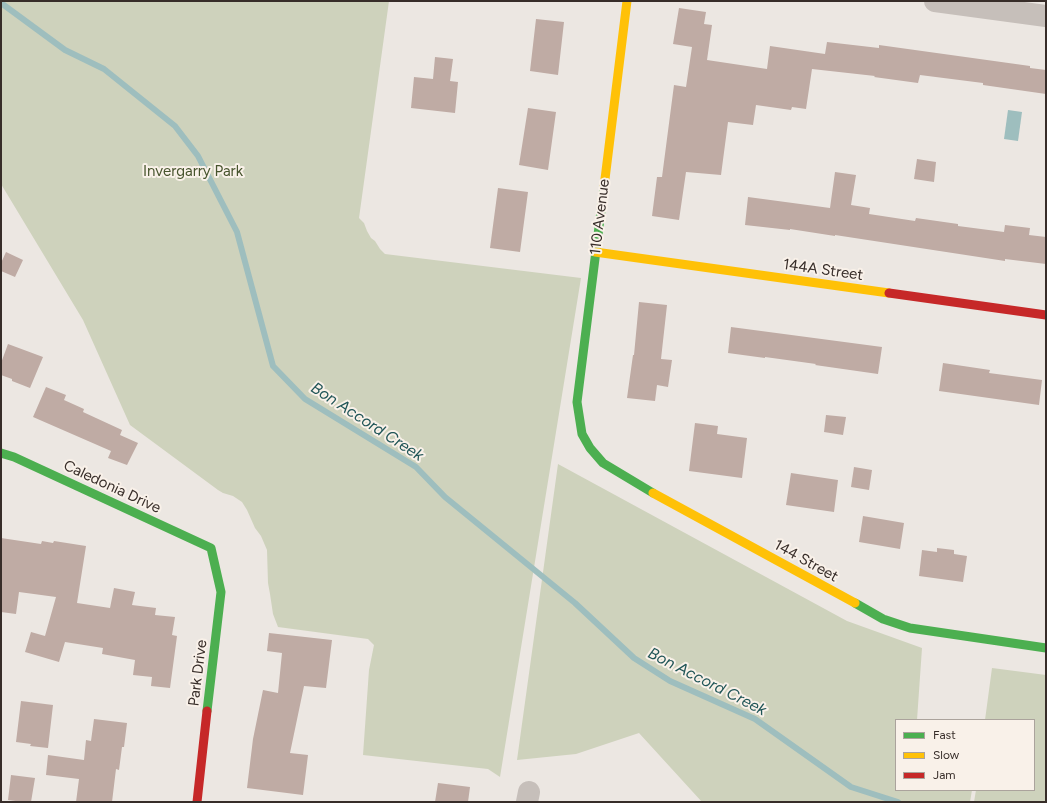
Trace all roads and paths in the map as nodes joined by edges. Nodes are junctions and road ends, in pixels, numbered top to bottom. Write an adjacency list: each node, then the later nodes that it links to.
1 (627, 1): 4 (street, 110 Avenue)
2 (935, 1): 3 (street)
3 (1046, 16)
4 (595, 252): 5 (street, 144A Street); 6 (street, 110 Avenue)
5 (1046, 315)
6 (582, 434): 9 (street, 144 Street)
7 (1, 453): 8 (street, Caledonia Drive)
8 (211, 548): 10 (street, Park Drive)
9 (1046, 648)
10 (197, 802)

